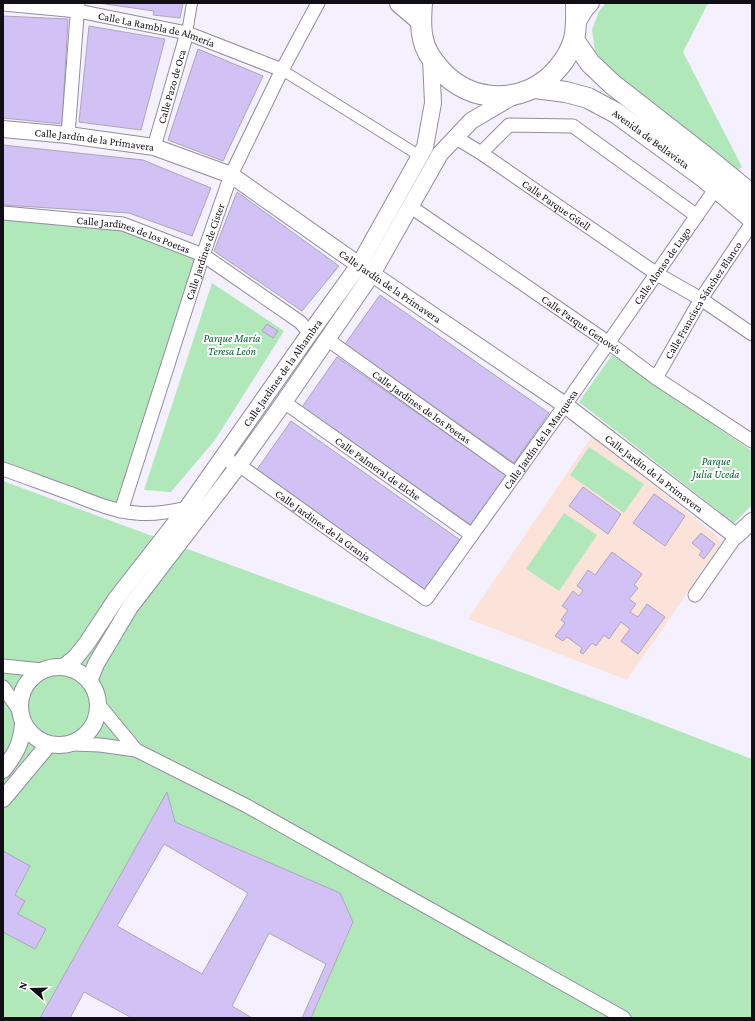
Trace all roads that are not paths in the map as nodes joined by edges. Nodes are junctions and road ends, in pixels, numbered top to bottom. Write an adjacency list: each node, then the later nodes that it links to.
1 (192, 3): 9 (street, Calle Pazo de Oca)
2 (318, 3): 11 (street, Calle Jardines de Cister)
3 (400, 3): 7 (main road)
4 (590, 3): 8 (main road)
5 (3, 4): 6 (street, Calle La Rambla de Almería)
6 (78, 7): 9 (street, Calle La Rambla de Almería); 15 (street)
7 (421, 12): 10 (main road)
8 (575, 21): 12 (main road); 22 (main road, Avenida de Bellavista)
9 (187, 33): 11 (street, Calle La Rambla de Almería); 17 (street, Calle Pazo de Oca)
10 (431, 59): 13 (main road); 19 (street, Calle Jardines de la Alhambra)
11 (282, 70): 19 (street); 20 (street, Calle Jardines de Cister)
12 (535, 88): 13 (main road); 21 (main road, Avenida de Bellavista)
13 (515, 95): 16 (street, Calle Jardines de la Alhambra)
14 (3, 129): 15 (street, Calle Jardín de la Primavera)
15 (68, 135): 17 (street, Calle Jardín de la Primavera)
16 (455, 137): 18 (street, Calle Parque Güell); 23 (street, Calle Jardines de la Alhambra)
17 (154, 147): 20 (street, Calle Jardín de la Primavera)
18 (481, 153): 25 (street); 30 (street, Calle Parque Güell)
19 (420, 156): 29 (street, Calle Jardines de la Alhambra)
20 (231, 175): 28 (street, Calle Jardines de Cister); 29 (street, Calle Jardín de la Primavera)
21 (716, 188): 25 (street, Calle Alonso de Lugo); 26 (main road, Avenida de Bellavista)
22 (752, 195)
23 (411, 207): 29 (street, Calle Jardines de la Alhambra); 35 (street, Calle Parque Genovés)
24 (3, 213): 28 (street, Calle Jardines de los Poetas)
25 (697, 216): 30 (street, Calle Alonso de Lugo)
26 (752, 218)
27 (752, 223): 31 (street, Calle Francisca Sánchez Blanco)
28 (203, 255): 32 (street, Calle Jardines de los Poetas); 45 (street, Calle Jardines de Cister)
29 (366, 270): 32 (street, Calle Jardines de la Alhambra); 34 (street, Calle Jardines de la Alhambra); 38 (street, Calle Jardín de la Primavera)
30 (656, 274): 31 (street, Calle Parque Güell); 35 (street, Calle Alonso de Lugo)
31 (701, 299): 33 (street, Calle Parque Güell); 36 (street, Calle Francisca Sánchez Blanco)
32 (310, 333): 40 (street, Calle Jardines de la Alhambra)
33 (752, 334)
34 (328, 340): 37 (street, Calle Jardines de la Alhambra); 43 (street, Calle Jardines de los Poetas)
35 (608, 344): 36 (street, Calle Parque Genovés); 38 (street, Calle Jardín de la Marquesa)
36 (656, 378): 39 (street, Calle Parque Genovés)
37 (284, 402): 41 (street, Calle Jardines de la Alhambra); 47 (street, Calle Palmeral de Elche)
38 (565, 405): 43 (street, Calle Jardín de la Marquesa); 48 (street, Calle Jardín de la Primavera)
39 (752, 440)
40 (229, 450): 41 (street, Calle Jardines de la Granja); 44 (street, Calle Jardines de la Alhambra)
41 (239, 465): 50 (street, Calle Jardines de la Granja); 54 (street, Calle Jardines de la Alhambra)
42 (3, 469): 45 (street)
43 (516, 474): 47 (street, Calle Jardín de la Marquesa)
44 (187, 508): 45 (street); 52 (street, Calle Jardines de la Alhambra)
45 (120, 511)
46 (752, 521): 48 (street)
47 (472, 535): 50 (street, Calle Jardín de la Marquesa)
48 (736, 536): 49 (street)
49 (695, 595)
50 (426, 599)
51 (3, 666): 53 (street)
52 (64, 667): 53 (street); 54 (street)
53 (42, 670): 57 (street)
54 (89, 681): 56 (street)
55 (3, 687): 57 (street)
56 (98, 704): 58 (street); 60 (street)
57 (21, 717): 59 (street); 61 (street)
58 (73, 744): 59 (street); 60 (street)
59 (48, 745): 62 (street)
60 (136, 750): 63 (street)
61 (3, 770)
62 (3, 799)
63 (624, 1018)

